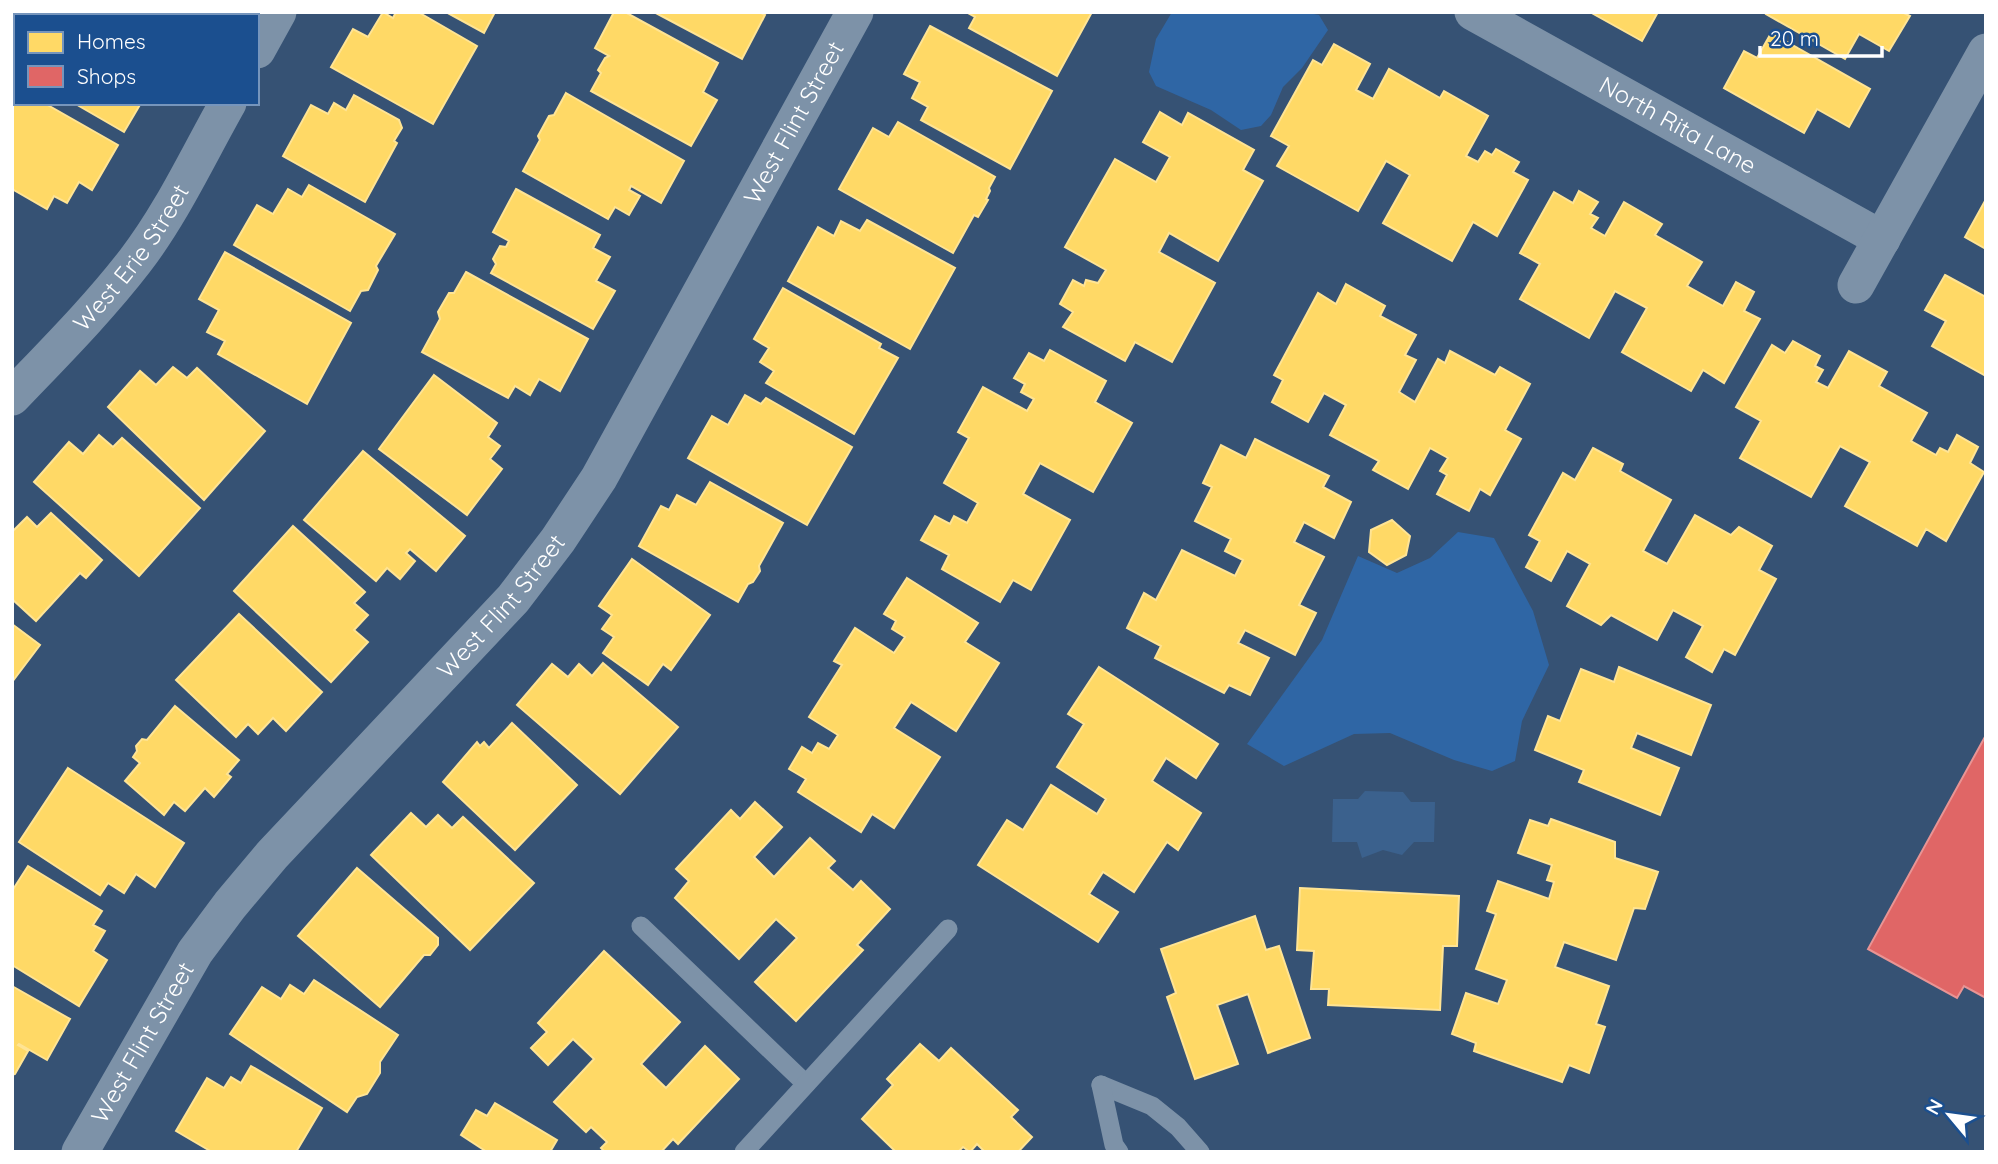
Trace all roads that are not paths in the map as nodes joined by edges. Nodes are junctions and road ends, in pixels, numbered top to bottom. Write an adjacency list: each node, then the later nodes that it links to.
1 (278, 12): 4 (street)
2 (855, 12): 13 (street, West Flint Street)
3 (1473, 12): 7 (street, North Rita Lane)
4 (259, 46)
5 (1986, 52): 7 (street)
6 (227, 105): 9 (street, West Erie Street)
7 (1882, 239): 8 (street)
8 (1856, 285)
9 (12, 397)
10 (641, 926): 12 (lane)
11 (947, 929): 12 (lane)
12 (806, 1084): 14 (lane)
13 (80, 1152)
14 (744, 1152)
15 (1119, 1152): 16 (lane)
16 (1200, 1152)

